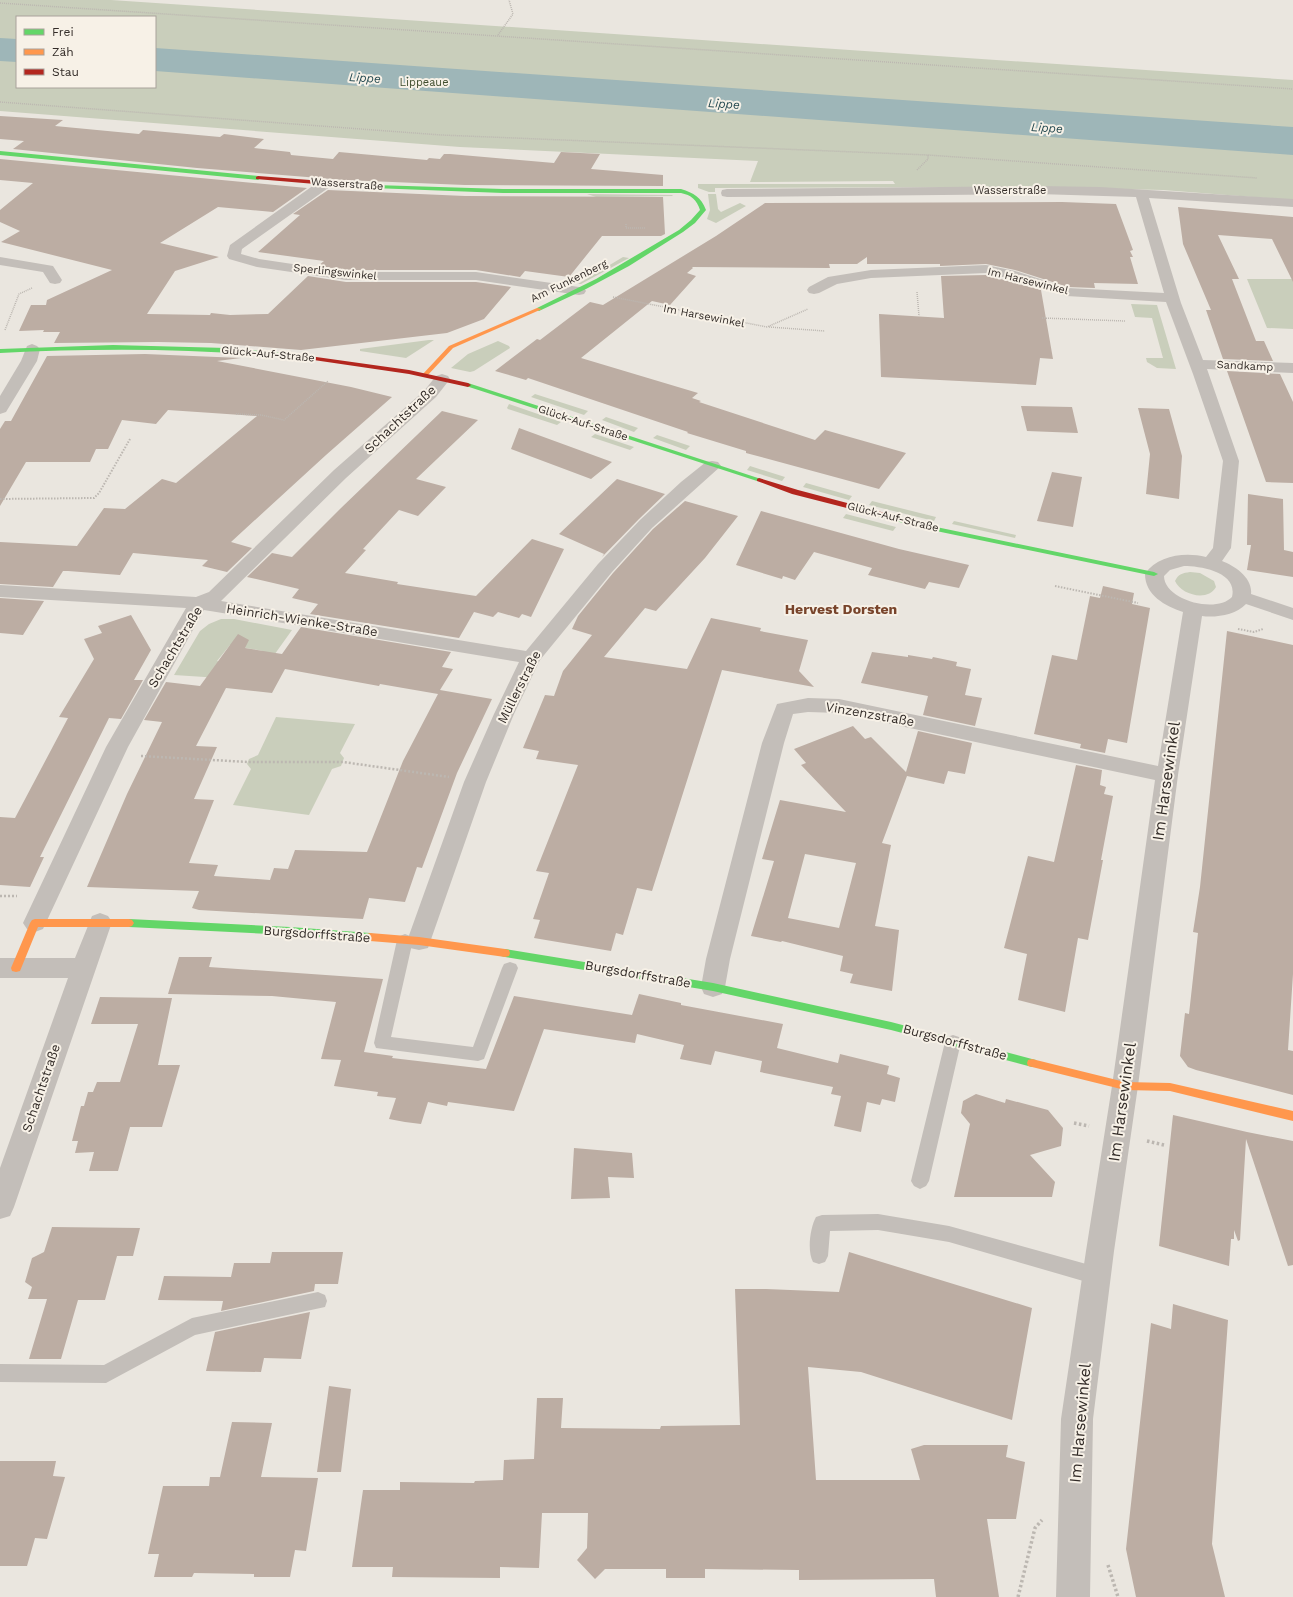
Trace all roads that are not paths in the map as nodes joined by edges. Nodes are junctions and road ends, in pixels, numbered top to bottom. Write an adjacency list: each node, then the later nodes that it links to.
1 (0, 153): 2 (street, Wasserstraße)
2 (326, 183): 3 (street, Wasserstraße); 10 (street, Sperlingswinkel)
3 (694, 193): 10 (street, Am Funkenberg)
4 (727, 193): 5 (street, Wasserstraße)
5 (1142, 194): 6 (street, Wasserstraße); 11 (street)
6 (1293, 203)
7 (0, 261): 8 (street)
8 (55, 280)
9 (814, 290): 11 (street, Im Harsewinkel)
10 (579, 291): 16 (street, Am Funkenberg)
11 (1173, 298): 14 (street)
12 (32, 349): 13 (street, Glück-Auf-Straße); 16 (street, Glück-Auf-Straße); 18 (street)
13 (0, 351)
14 (1198, 364): 15 (street, Sandkamp); 20 (street)
15 (1293, 368)
16 (425, 375): 17 (street, Glück-Auf-Straße)
17 (442, 379): 19 (street, Glück-Auf-Straße); 24 (street, Schachtstraße)
18 (0, 409)
19 (712, 466): 21 (street, Glück-Auf-Straße); 27 (street, Müllerstraße)
20 (1211, 563): 21 (street); 23 (street)
21 (1154, 574): 25 (street)
22 (0, 591): 24 (street, Heinrich-Wienke-Straße)
23 (1242, 597): 25 (street); 26 (street)
24 (198, 604): 27 (street, Heinrich-Wienke-Straße); 30 (street, Schachtstraße)
25 (1193, 609): 28 (street, Im Harsewinkel)
26 (1293, 614)
27 (531, 658): 31 (street, Müllerstraße)
28 (1167, 775): 35 (street, Vinzenzstraße); 37 (street, Im Harsewinkel)
29 (100, 922): 30 (street, Burgsdorffstraße); 31 (street, Burgsdorffstraße); 33 (street, Schachtstraße)
30 (35, 923): 32 (street)
31 (412, 940): 34 (lane); 35 (street, Burgsdorffstraße)
32 (8, 968): 33 (street)
33 (83, 968): 40 (street, Schachtstraße)
34 (510, 968)
35 (713, 987): 36 (street, Burgsdorffstraße)
36 (953, 1042): 37 (street, Burgsdorffstraße); 39 (lane)
37 (1125, 1086): 38 (street, Burgsdorffstraße); 42 (street, Im Harsewinkel)
38 (1293, 1116)
39 (920, 1181)
40 (0, 1207)
41 (820, 1256): 42 (lane)
42 (1097, 1276): 45 (street, Im Harsewinkel)
43 (318, 1301): 44 (lane)
44 (0, 1373)
45 (1072, 1597)

